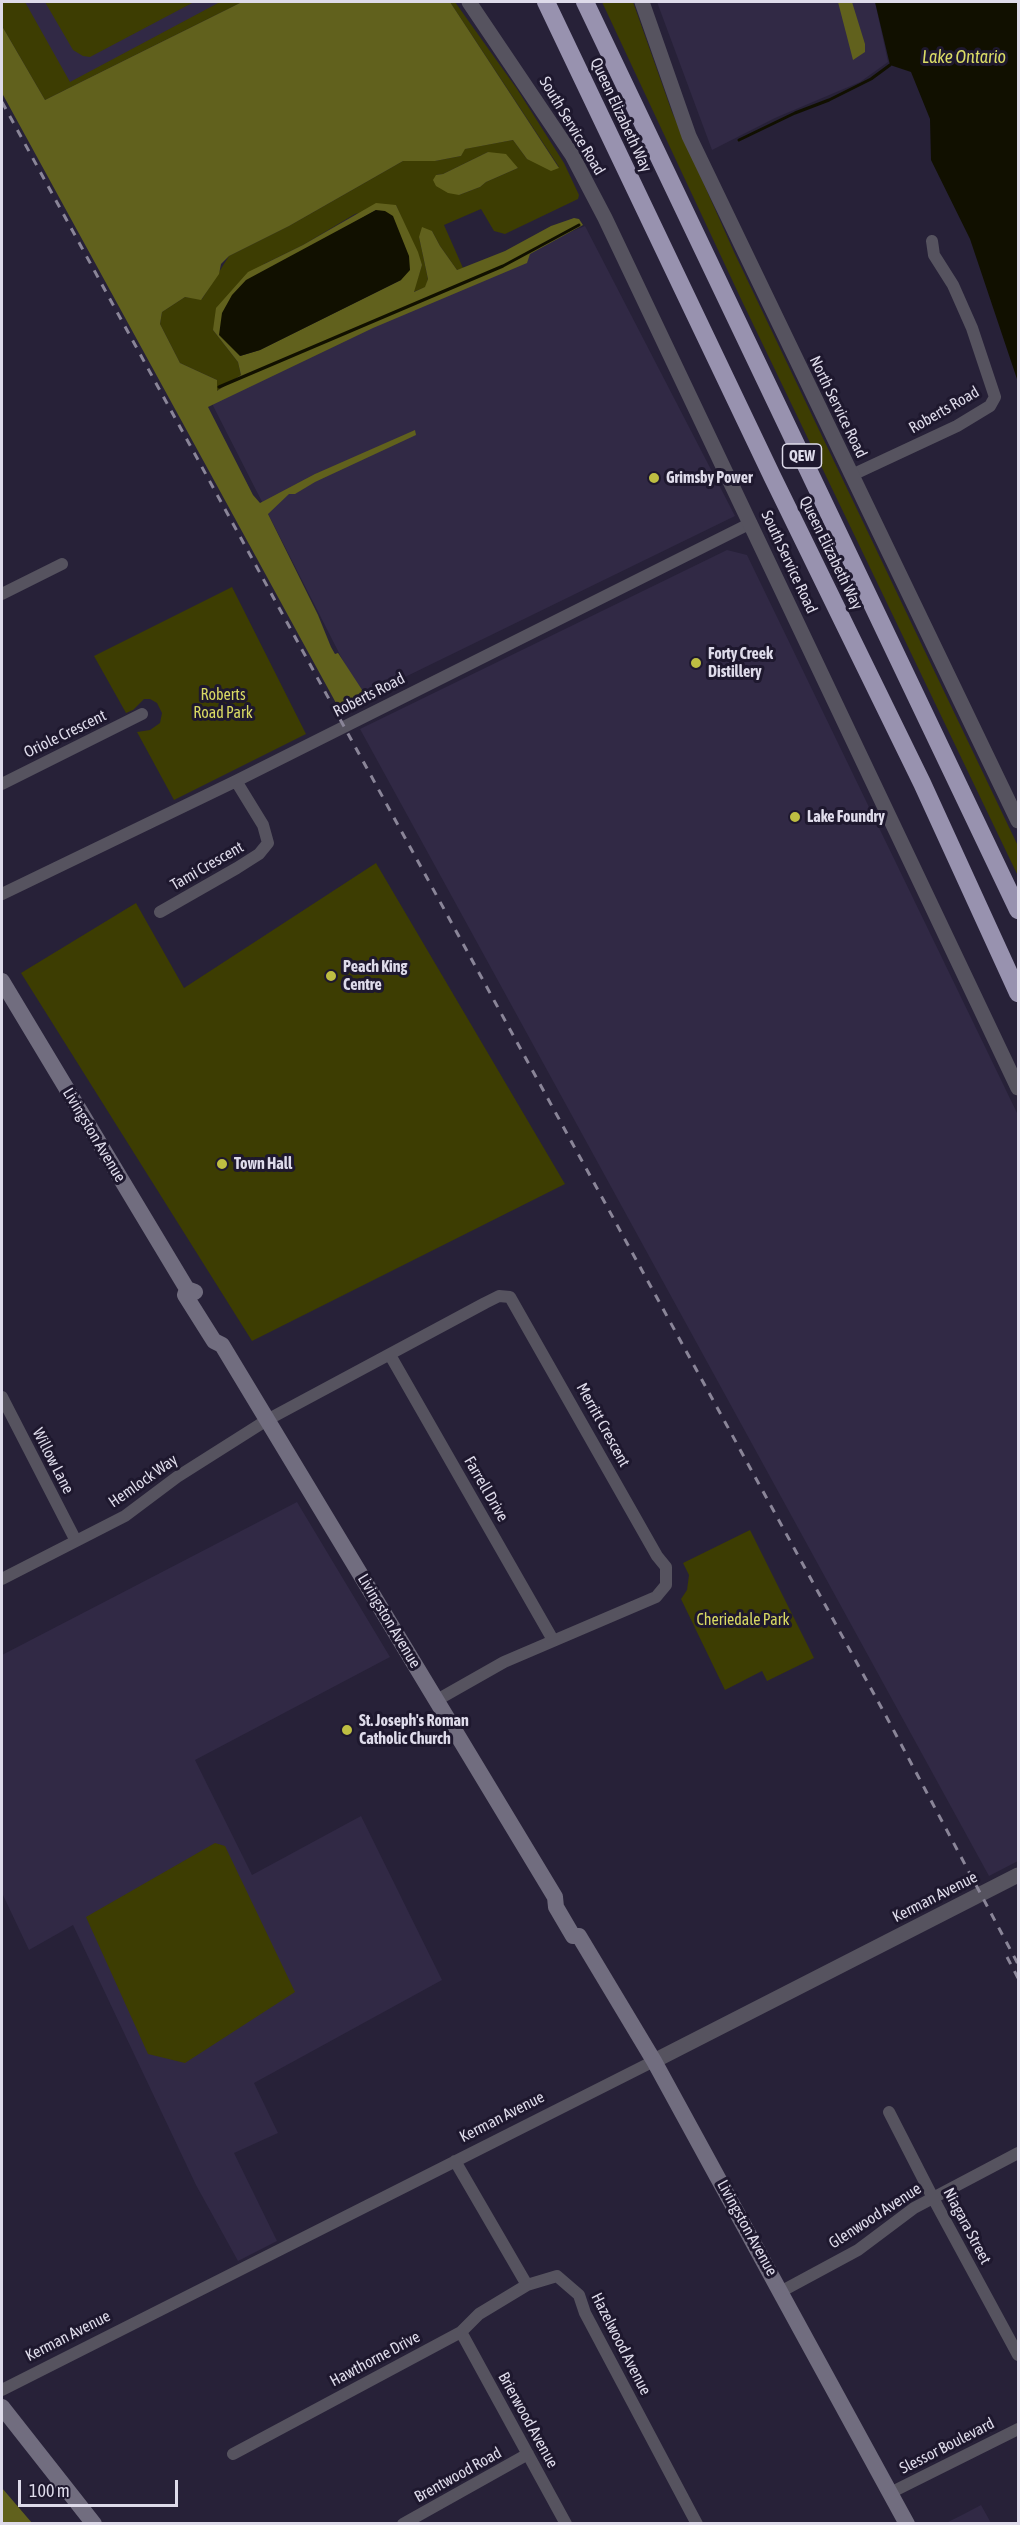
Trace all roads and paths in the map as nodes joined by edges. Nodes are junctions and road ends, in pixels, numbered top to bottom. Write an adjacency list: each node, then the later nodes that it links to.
1 (470, 2): 7 (street, South Service Road)
2 (546, 2): 18 (highway, Queen Elizabeth Way / QEW)
3 (585, 2): 15 (highway, Queen Elizabeth Way / QEW)
4 (642, 2): 6 (street, North Service Road)
5 (932, 241): 6 (street, Roberts Road)
6 (852, 476): 13 (street, North Service Road)
7 (751, 523): 11 (street, Roberts Road); 19 (street, South Service Road)
8 (62, 564): 9 (street)
9 (2, 594)
10 (142, 714): 12 (street, Oriole Crescent)
11 (236, 780): 14 (street, Roberts Road); 16 (street, Tami Crescent)
12 (2, 784)
13 (1018, 821)
14 (2, 894)
15 (1018, 910)
16 (160, 912)
17 (2, 981): 22 (main road, Livingston Avenue)
18 (1018, 993)
19 (1018, 1088)
20 (390, 1355): 22 (street, Merritt Crescent); 25 (street, Farrell Drive); 25 (street, Merritt Crescent)
21 (2, 1397): 23 (street, Willow Lane)
22 (267, 1420): 23 (street, Hemlock Way); 26 (main road, Livingston Avenue)
23 (76, 1541): 24 (street, Hemlock Way)
24 (2, 1579)
25 (553, 1640): 26 (street, Merritt Crescent)
26 (437, 1700): 28 (main road, Livingston Avenue)
27 (1018, 1875): 28 (street, Kerman Avenue)
28 (654, 2061): 31 (street, Kerman Avenue); 34 (main road, Livingston Avenue)
29 (889, 2112): 32 (street, Niagara Street)
30 (1018, 2153): 32 (street, Glenwood Avenue)
31 (456, 2161): 33 (street); 37 (street, Kerman Avenue)
32 (933, 2198): 34 (street, Glenwood Avenue); 36 (street, Niagara Street)
33 (527, 2285): 35 (street, Hawthorne Drive); 47 (street, Hazelwood Avenue)
34 (782, 2291): 42 (main road, Livingston Avenue)
35 (461, 2332): 40 (street, Hawthorne Drive); 41 (street, Brierwood Avenue)
36 (1018, 2355)
37 (2, 2390)
38 (2, 2407): 44 (main road)
39 (1018, 2429): 42 (street, Slessor Boulevard)
40 (233, 2454)
41 (528, 2454): 43 (street, Brentwood Road); 46 (street, Brierwood Avenue)
42 (890, 2493): 48 (main road, Livingston Avenue)
43 (418, 2520): 45 (street, Brentwood Road)
44 (94, 2523)
45 (403, 2523)
46 (567, 2523)
47 (698, 2523)
48 (908, 2523)

